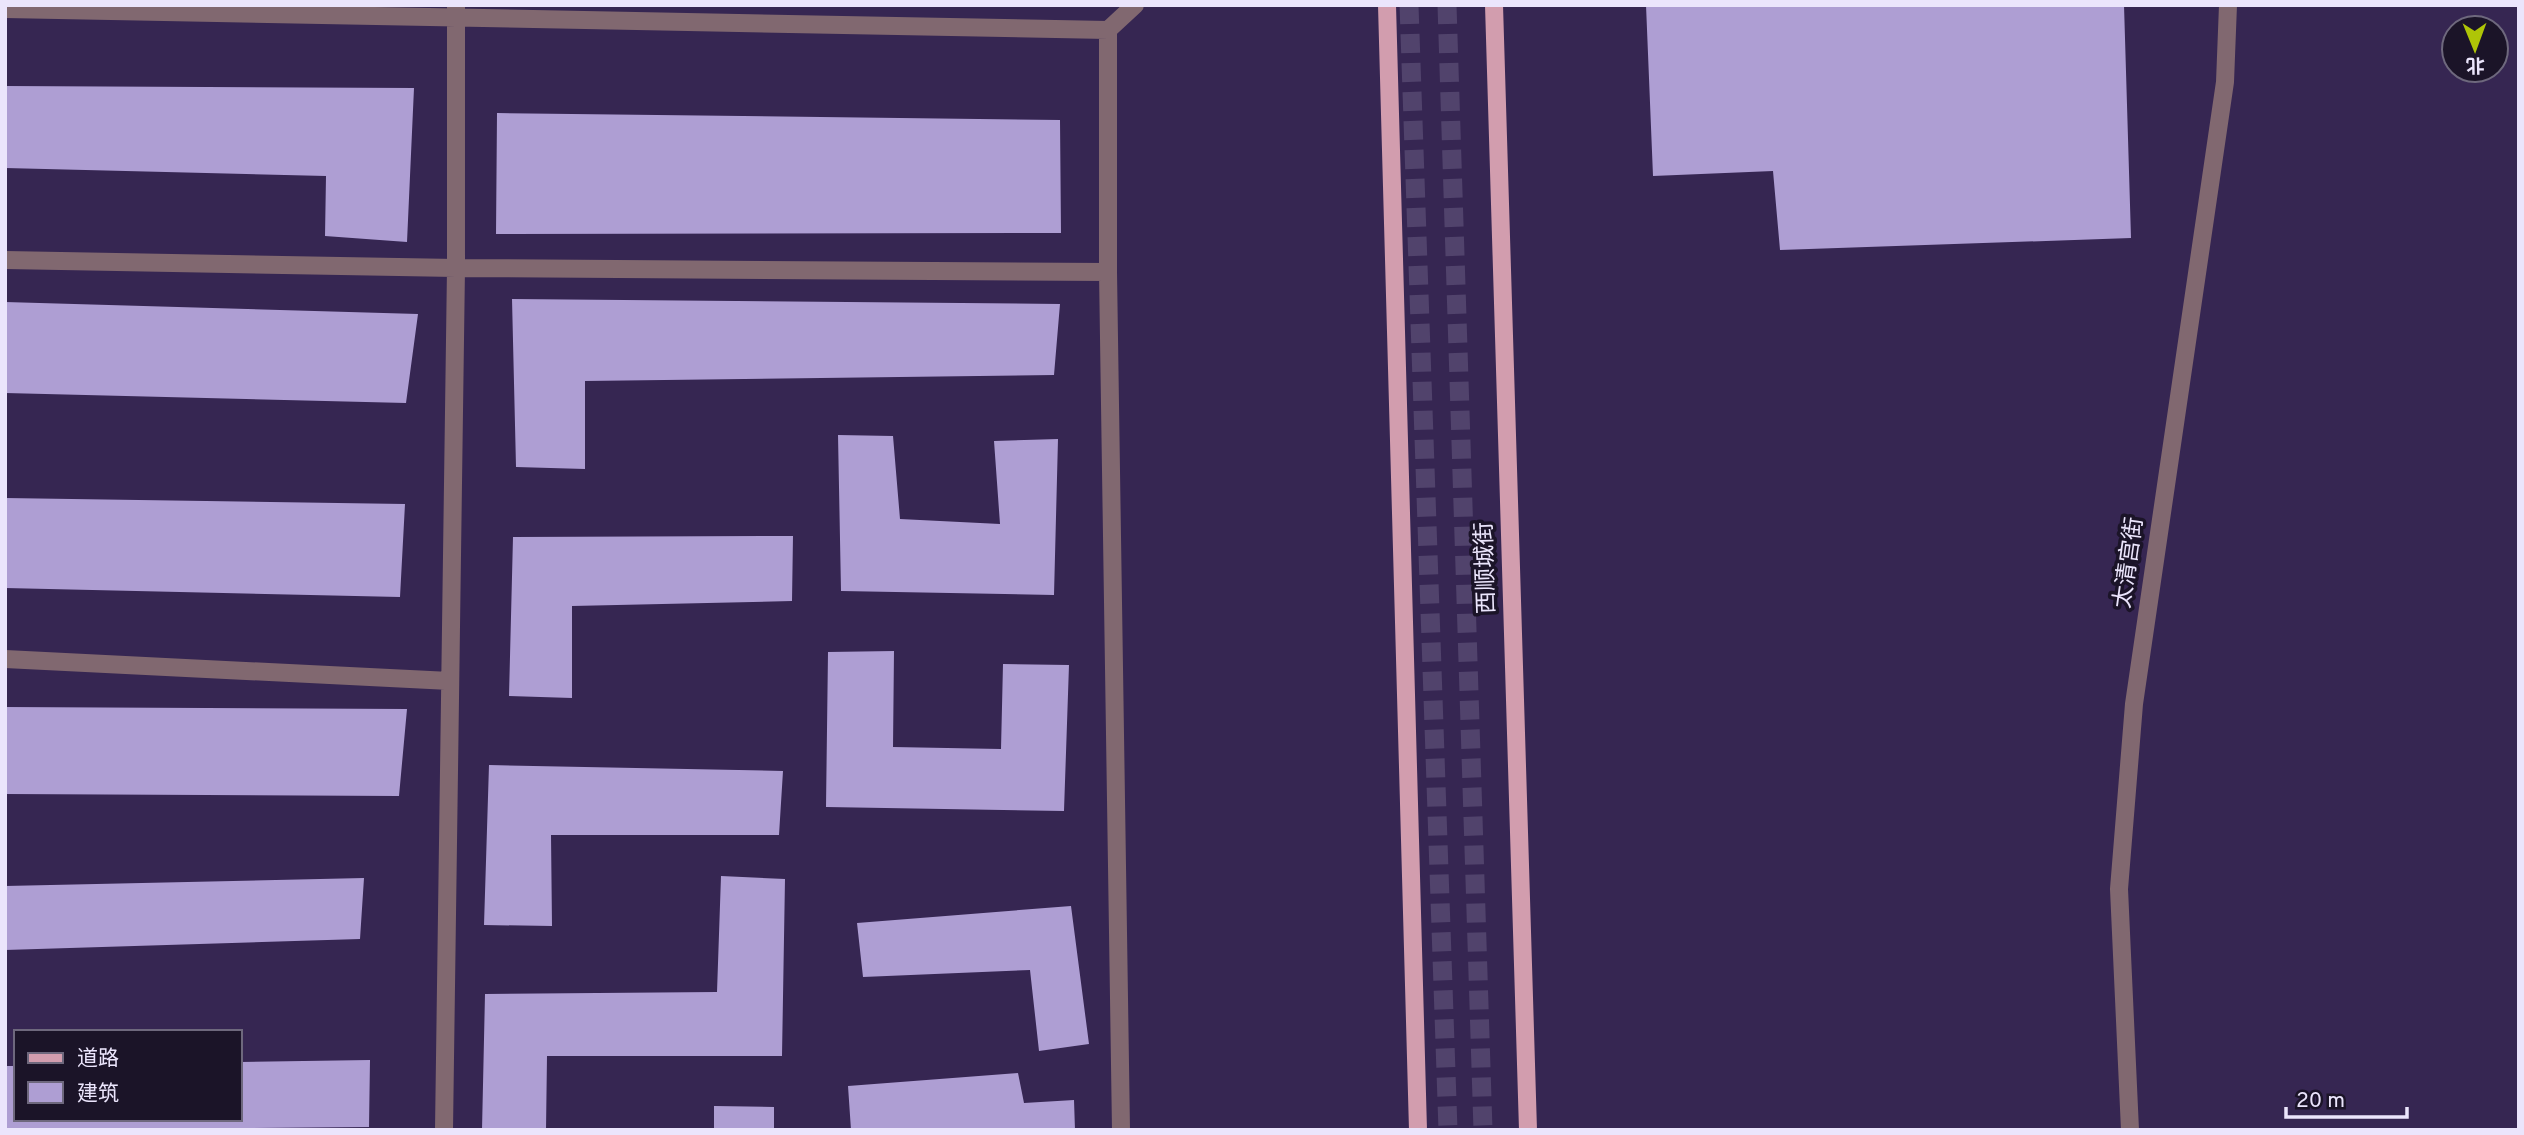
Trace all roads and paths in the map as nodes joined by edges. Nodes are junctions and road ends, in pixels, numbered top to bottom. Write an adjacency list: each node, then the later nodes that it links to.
1 (1135, 5): 7 (street)
2 (1387, 5): 15 (main road)
3 (1494, 5): 16 (main road, 西顺城街)
4 (2228, 5): 17 (street, 太清宫街)
5 (5, 9): 6 (street)
6 (456, 11): 7 (street); 9 (street)
7 (1108, 30): 10 (street)
8 (5, 260): 9 (street)
9 (456, 268): 10 (street); 12 (street)
10 (1108, 272): 14 (street)
11 (5, 659): 12 (street)
12 (450, 681): 13 (street)
13 (444, 1130)
14 (1121, 1130)
15 (1418, 1130)
16 (1528, 1130)
17 (2130, 1130)

